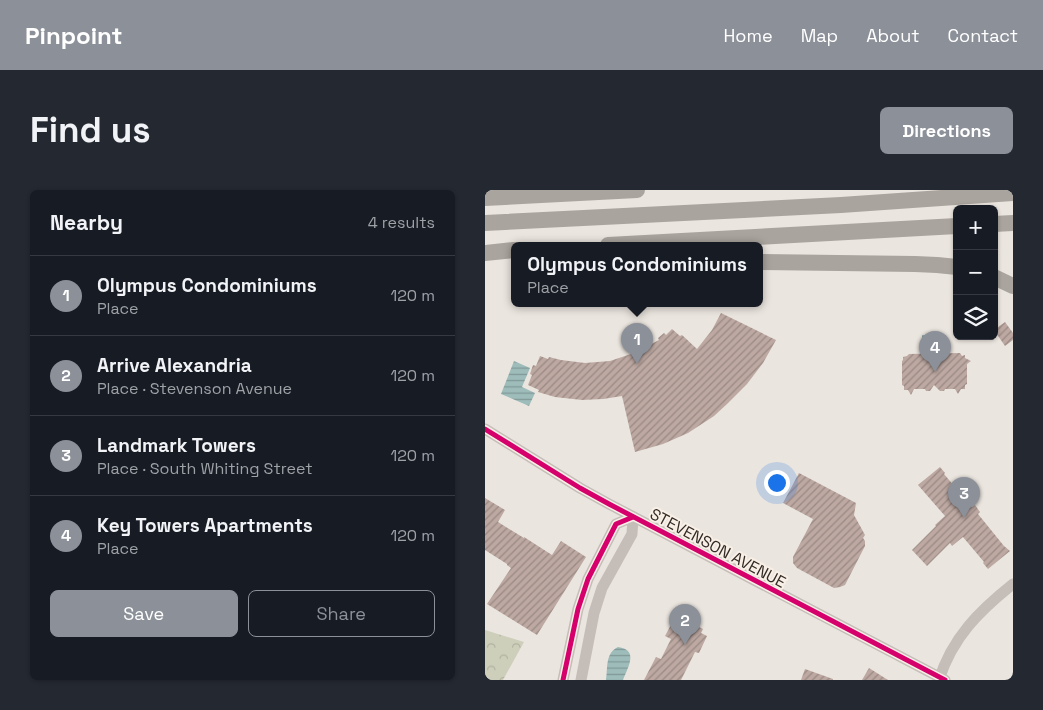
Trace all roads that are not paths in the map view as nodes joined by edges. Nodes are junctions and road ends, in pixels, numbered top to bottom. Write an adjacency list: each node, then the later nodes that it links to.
1 (637, 190): 3 (highway)
2 (1013, 193): 5 (highway)
3 (485, 198)
4 (1013, 223): 6 (highway)
5 (485, 224)
6 (998, 224)
7 (953, 226): 8 (highway)
8 (663, 242)
9 (511, 250): 10 (highway)
10 (485, 253)
11 (763, 262): 12 (highway)
12 (953, 267)
13 (998, 279): 14 (highway)
14 (1013, 286)
15 (485, 428): 16 (street, STEVENSON AVENUE)
16 (633, 517): 18 (street, STEVENSON AVENUE); 19 (street); 20 (street)
17 (1013, 584): 18 (street)
18 (941, 679)
19 (563, 680)
20 (581, 680)

